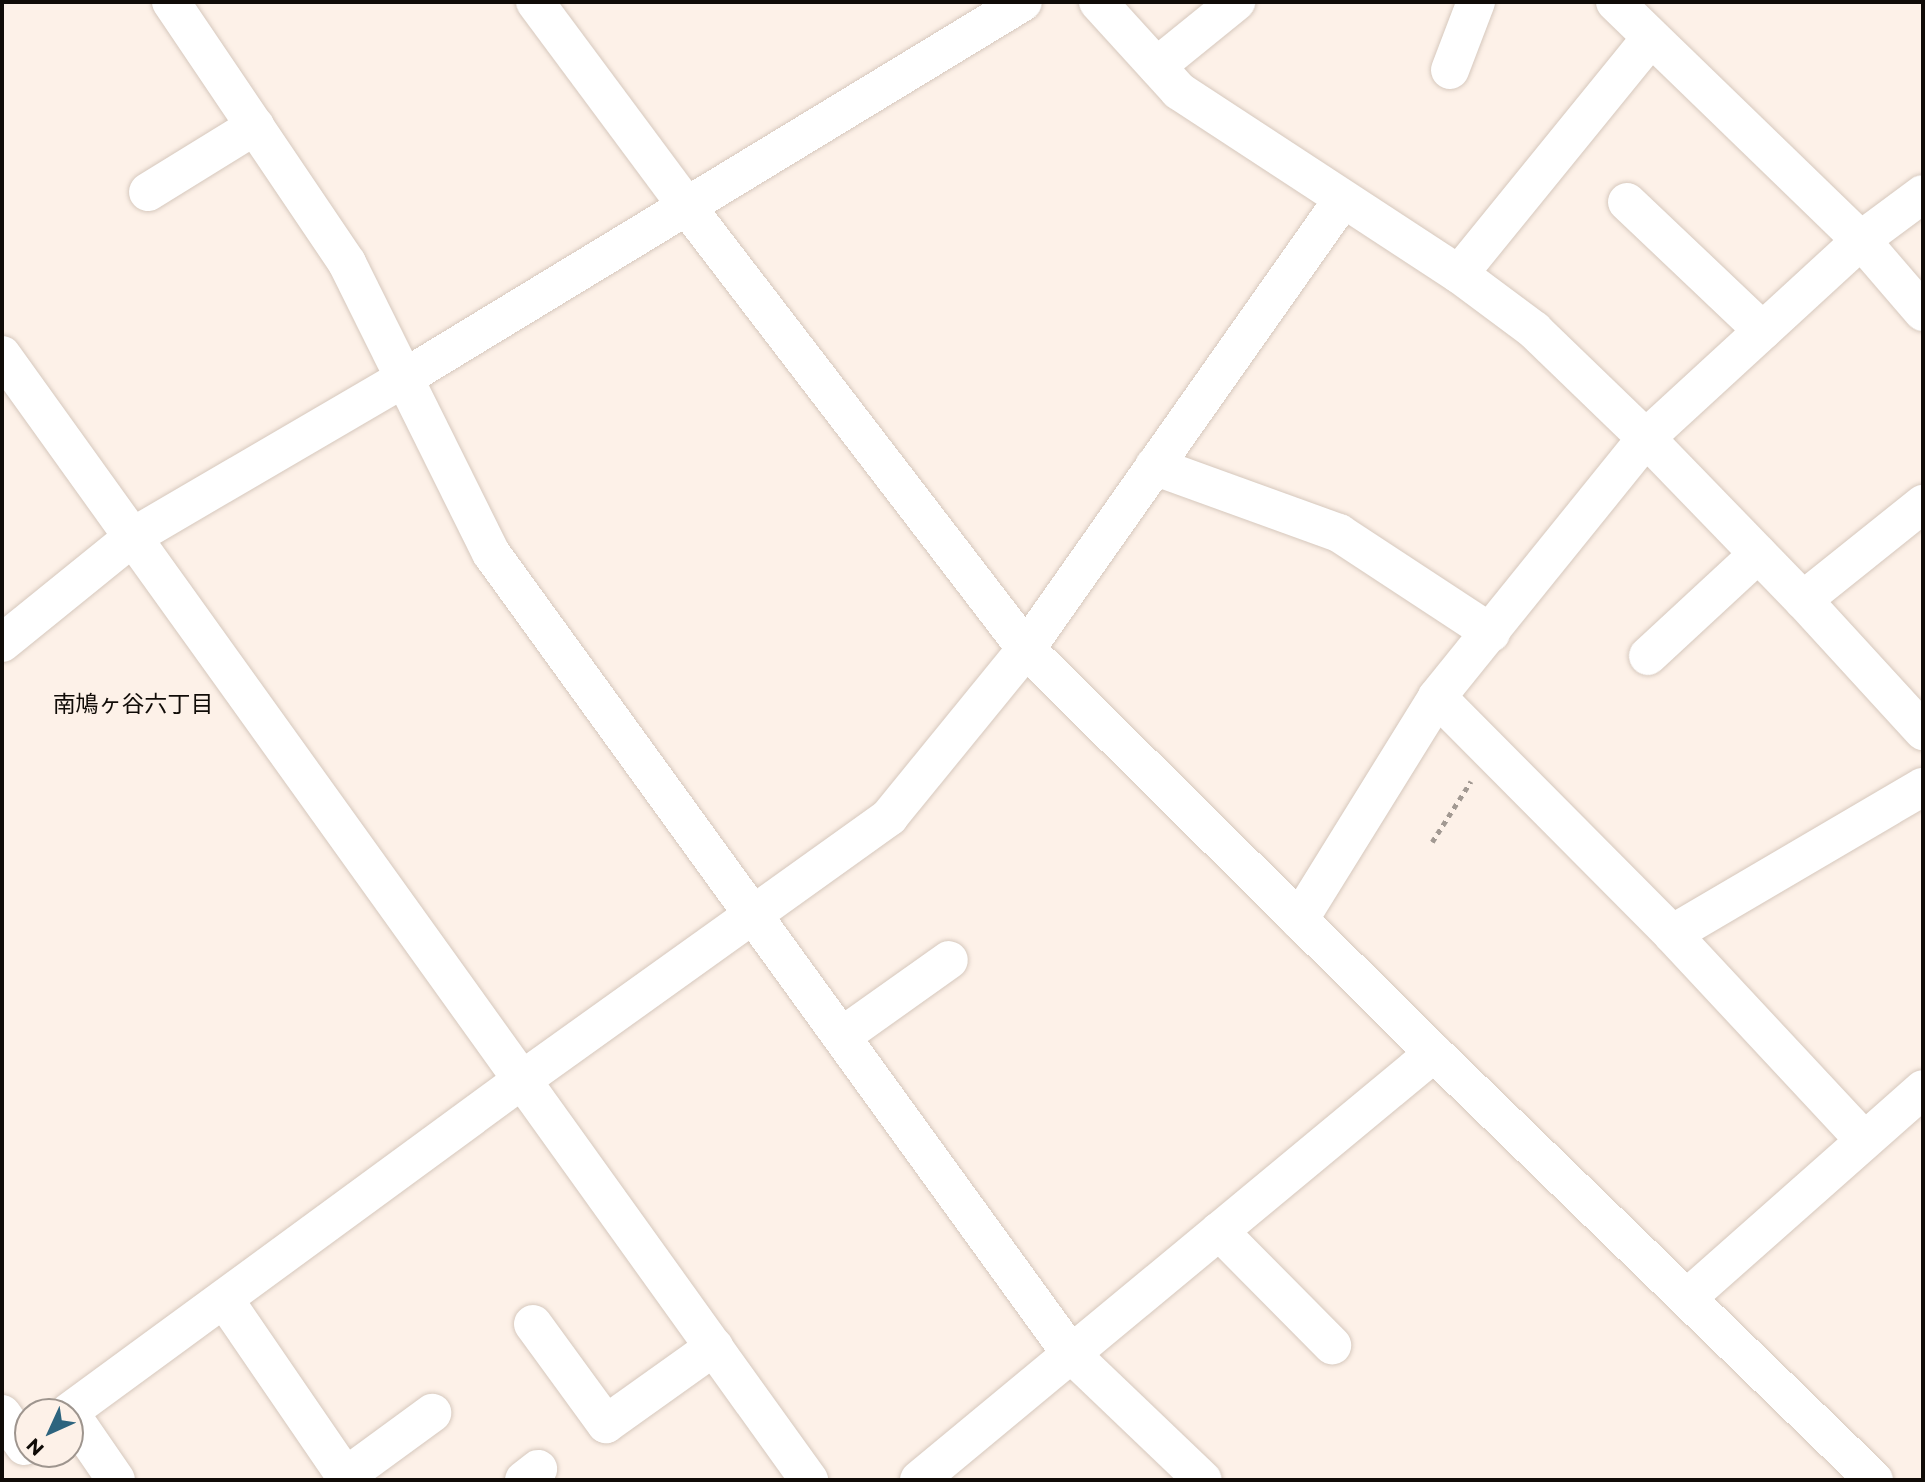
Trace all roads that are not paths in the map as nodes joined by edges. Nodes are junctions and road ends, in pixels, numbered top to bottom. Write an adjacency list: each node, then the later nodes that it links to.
1 (171, 2): 11 (street)
2 (535, 2): 16 (street)
3 (1023, 2): 16 (street)
4 (1098, 2): 9 (street)
5 (1236, 2): 9 (street)
6 (1476, 2): 10 (street)
7 (1615, 2): 8 (street)
8 (1651, 38): 17 (street); 18 (street)
9 (1157, 66): 14 (street)
10 (1450, 70)
11 (255, 126): 12 (street); 22 (street)
12 (148, 192)
13 (1923, 194): 17 (street)
14 (1343, 199): 18 (street); 24 (street)
15 (1627, 202): 20 (street)
16 (687, 207): 22 (street); 31 (street)
17 (1861, 240): 19 (street); 20 (street)
18 (1459, 274): 23 (street)
19 (1923, 312)
20 (1763, 331): 23 (street)
21 (2, 355): 26 (street)
22 (404, 379): 26 (street); 36 (street)
23 (1646, 438): 27 (street); 29 (street)
24 (1154, 467): 29 (street); 31 (street)
25 (1923, 504): 28 (street)
26 (134, 536): 30 (street); 42 (street)
27 (1758, 554): 28 (street); 32 (street)
28 (1802, 600): 34 (street)
29 (1491, 633): 33 (street)
30 (2, 643)
31 (1026, 649): 36 (street); 37 (street)
32 (1648, 656)
33 (1437, 698): 37 (street); 38 (street)
34 (1923, 731)
35 (1923, 787): 38 (street)
36 (754, 914): 40 (street); 42 (street)
37 (1299, 920): 41 (street)
38 (1672, 934): 44 (street)
39 (949, 960): 40 (street)
40 (842, 1036): 51 (street)
41 (1434, 1053): 45 (street); 46 (street)
42 (522, 1080): 47 (street); 50 (street)
43 (1923, 1089): 44 (street)
44 (1864, 1140): 46 (street)
45 (1219, 1231): 49 (street); 51 (street)
46 (1687, 1298): 62 (street)
47 (223, 1299): 52 (street); 57 (street)
48 (533, 1324): 50 (street)
49 (1332, 1345)
50 (714, 1347): 59 (street)
51 (1071, 1354): 60 (street); 61 (street)
52 (84, 1401)
53 (432, 1413): 57 (street)
54 (2, 1414): 56 (street)
55 (84, 1434): 58 (street)
56 (14, 1441)
57 (342, 1477)
58 (116, 1480)
59 (809, 1480)
60 (919, 1480)
61 (1203, 1480)
62 (1874, 1480)

